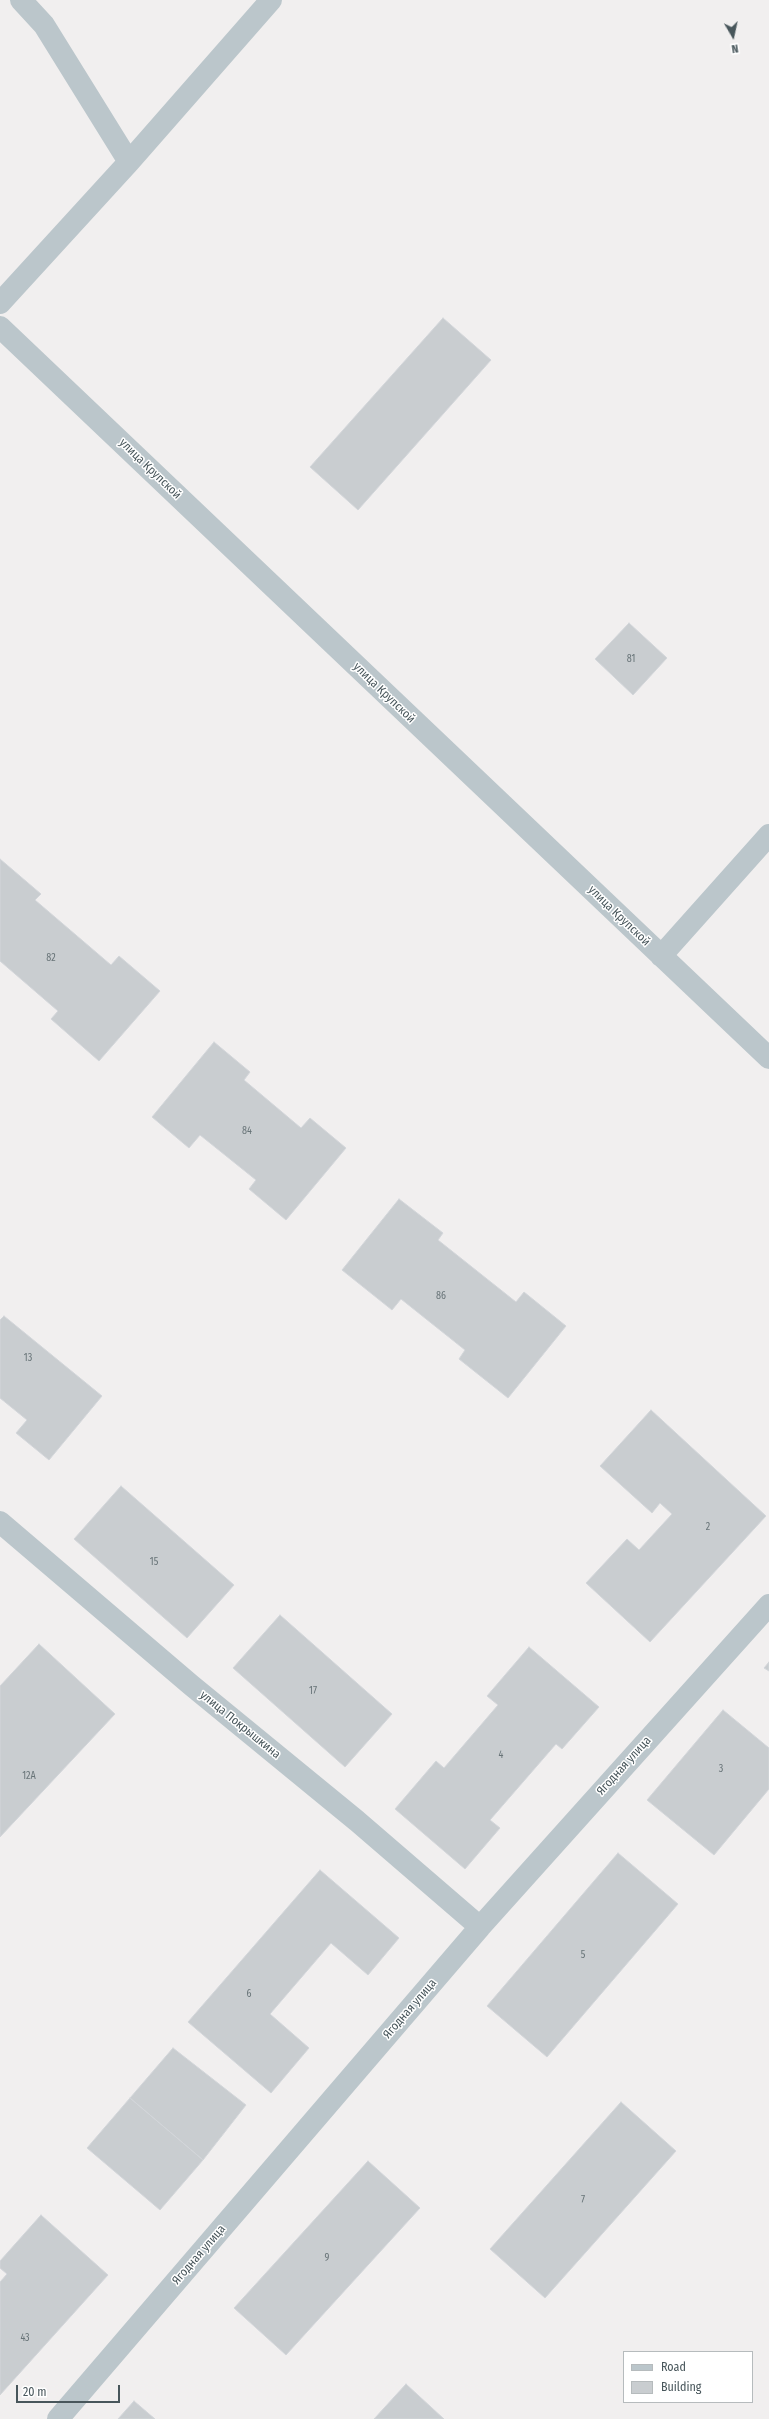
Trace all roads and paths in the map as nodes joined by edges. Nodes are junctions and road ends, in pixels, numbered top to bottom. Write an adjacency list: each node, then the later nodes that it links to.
1 (20, 0): 3 (street)
2 (271, 0): 3 (street)
3 (129, 162): 4 (street)
4 (0, 303)
5 (0, 327): 7 (street, улица Крупской)
6 (769, 835): 7 (street)
7 (661, 956): 8 (street, улица Крупской)
8 (769, 1058)
9 (0, 1522): 11 (street, улица Покрышкина)
10 (769, 1605): 11 (street, Ягодная улица)
11 (480, 1927): 12 (street, Ягодная улица)
12 (58, 2419)

